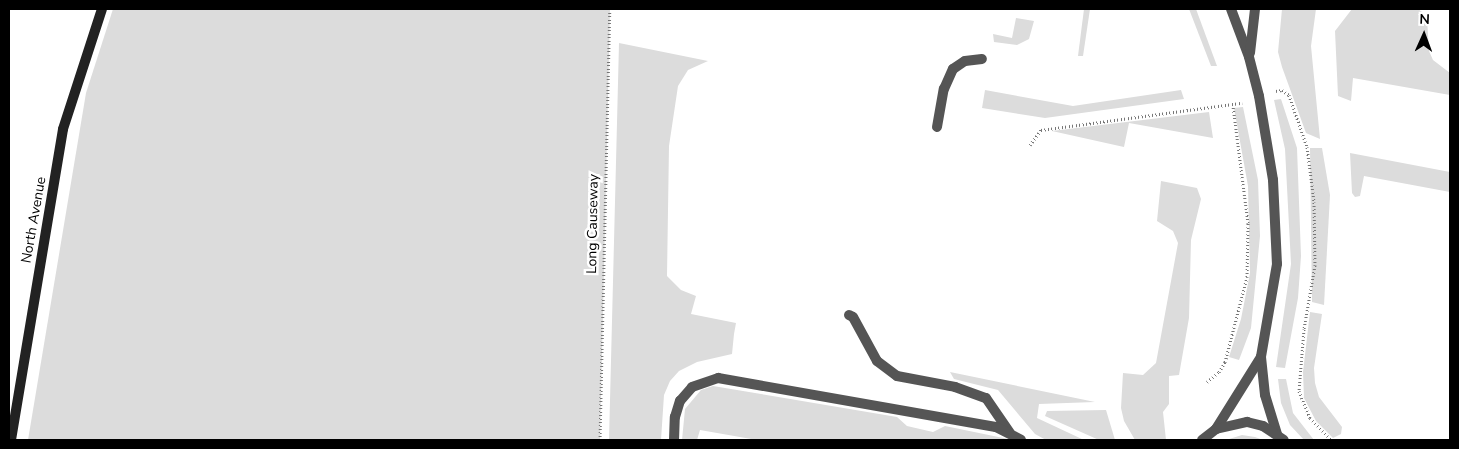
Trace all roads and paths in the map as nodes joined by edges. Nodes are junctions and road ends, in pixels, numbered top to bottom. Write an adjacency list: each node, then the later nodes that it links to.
1 (102, 9): 17 (street, North Avenue)
2 (610, 9): 18 (path, Long Causeway)
3 (1231, 9): 5 (street)
4 (1255, 9): 5 (street)
5 (1249, 57): 7 (street)
6 (982, 59): 9 (street)
7 (1259, 96): 8 (path); 12 (street); 22 (path)
8 (1233, 106): 10 (path); 13 (path)
9 (938, 128)
10 (1030, 145)
11 (848, 315): 15 (street)
12 (1261, 357): 14 (street); 16 (street)
13 (1207, 382)
14 (1216, 429): 16 (street); 21 (street)
15 (1011, 435): 19 (street); 20 (street)
16 (1281, 437)
17 (11, 440)
18 (600, 440)
19 (674, 440)
20 (1021, 440)
21 (1202, 440)
22 (1331, 440)

